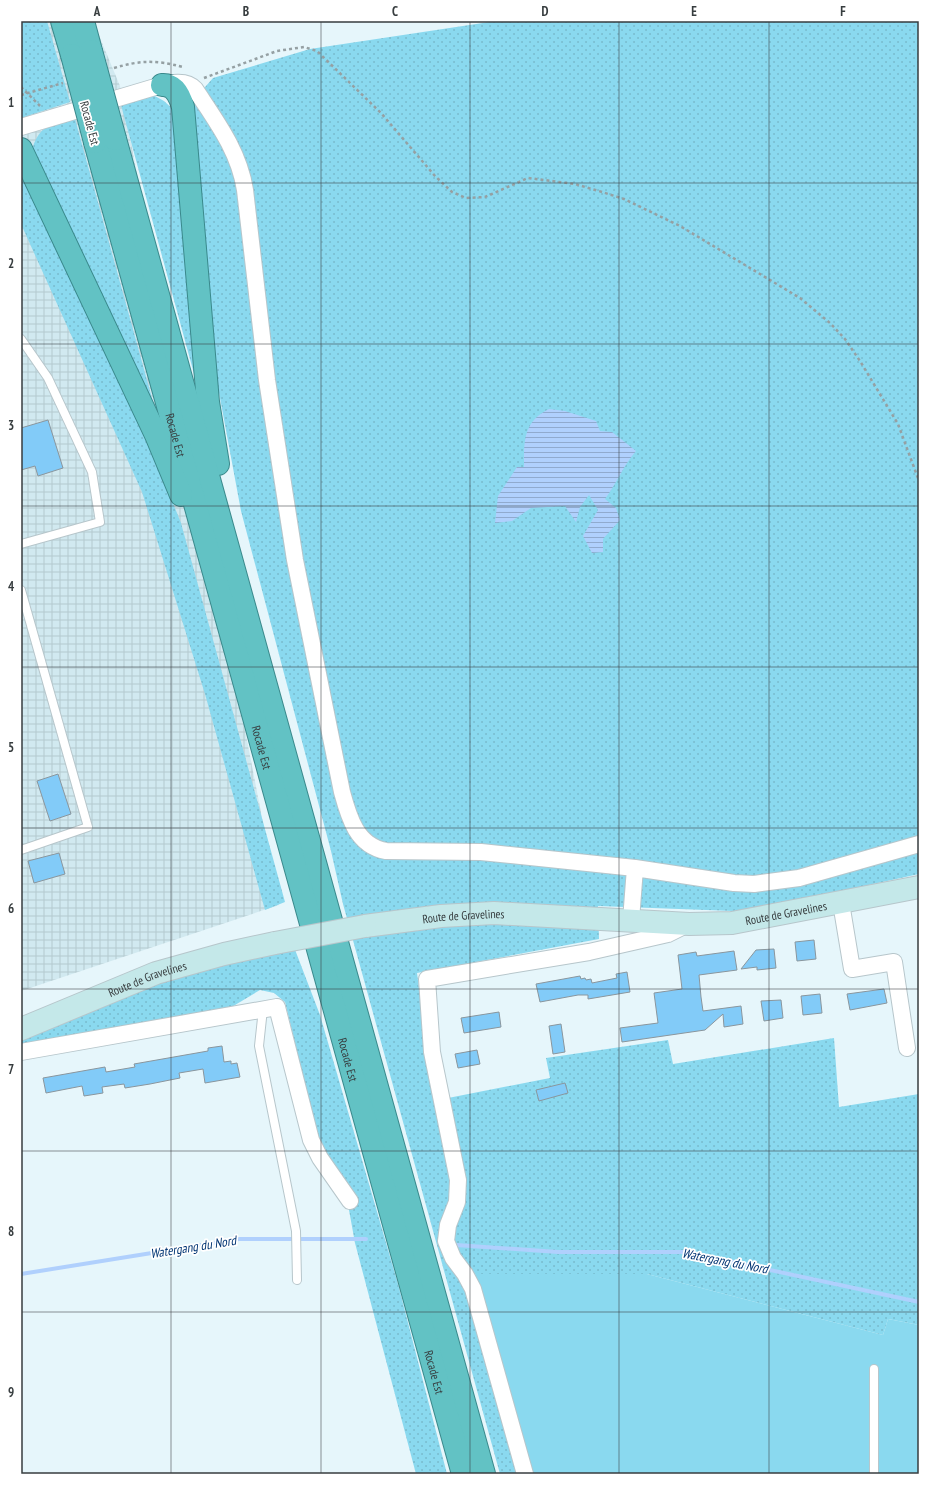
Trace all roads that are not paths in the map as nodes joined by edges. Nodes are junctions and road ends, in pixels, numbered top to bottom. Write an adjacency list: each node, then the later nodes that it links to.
1 (62, 21): 3 (highway, Rocade Est)
2 (83, 21): 3 (highway, Rocade Est)
3 (81, 53): 6 (highway, Rocade Est, bridge)
4 (162, 85): 5 (street); 9 (highway); 15 (street)
5 (21, 127)
6 (105, 140): 9 (highway, Rocade Est); 12 (highway, Rocade Est)
7 (21, 149): 12 (highway)
8 (21, 339): 10 (lane)
9 (219, 511): 28 (highway, Rocade Est)
10 (21, 544)
11 (21, 590): 14 (lane)
12 (228, 622): 27 (highway, Rocade Est)
13 (919, 844): 15 (street)
14 (21, 849)
15 (635, 868): 18 (street)
16 (919, 887): 17 (main road, Route de Gravelines)
17 (841, 903): 19 (main road, Route de Gravelines); 22 (street)
18 (631, 920): 19 (main road, Route de Gravelines); 21 (main road, Route de Gravelines, bridge)
19 (689, 924): 29 (street)
20 (263, 1009): 23 (street); 24 (street); 25 (lane)
21 (21, 1029)
22 (907, 1048)
23 (21, 1052)
24 (350, 1201)
25 (298, 1280)
26 (874, 1369): 30 (lane)
27 (463, 1474)
28 (484, 1474)
29 (526, 1474)
30 (874, 1474)

